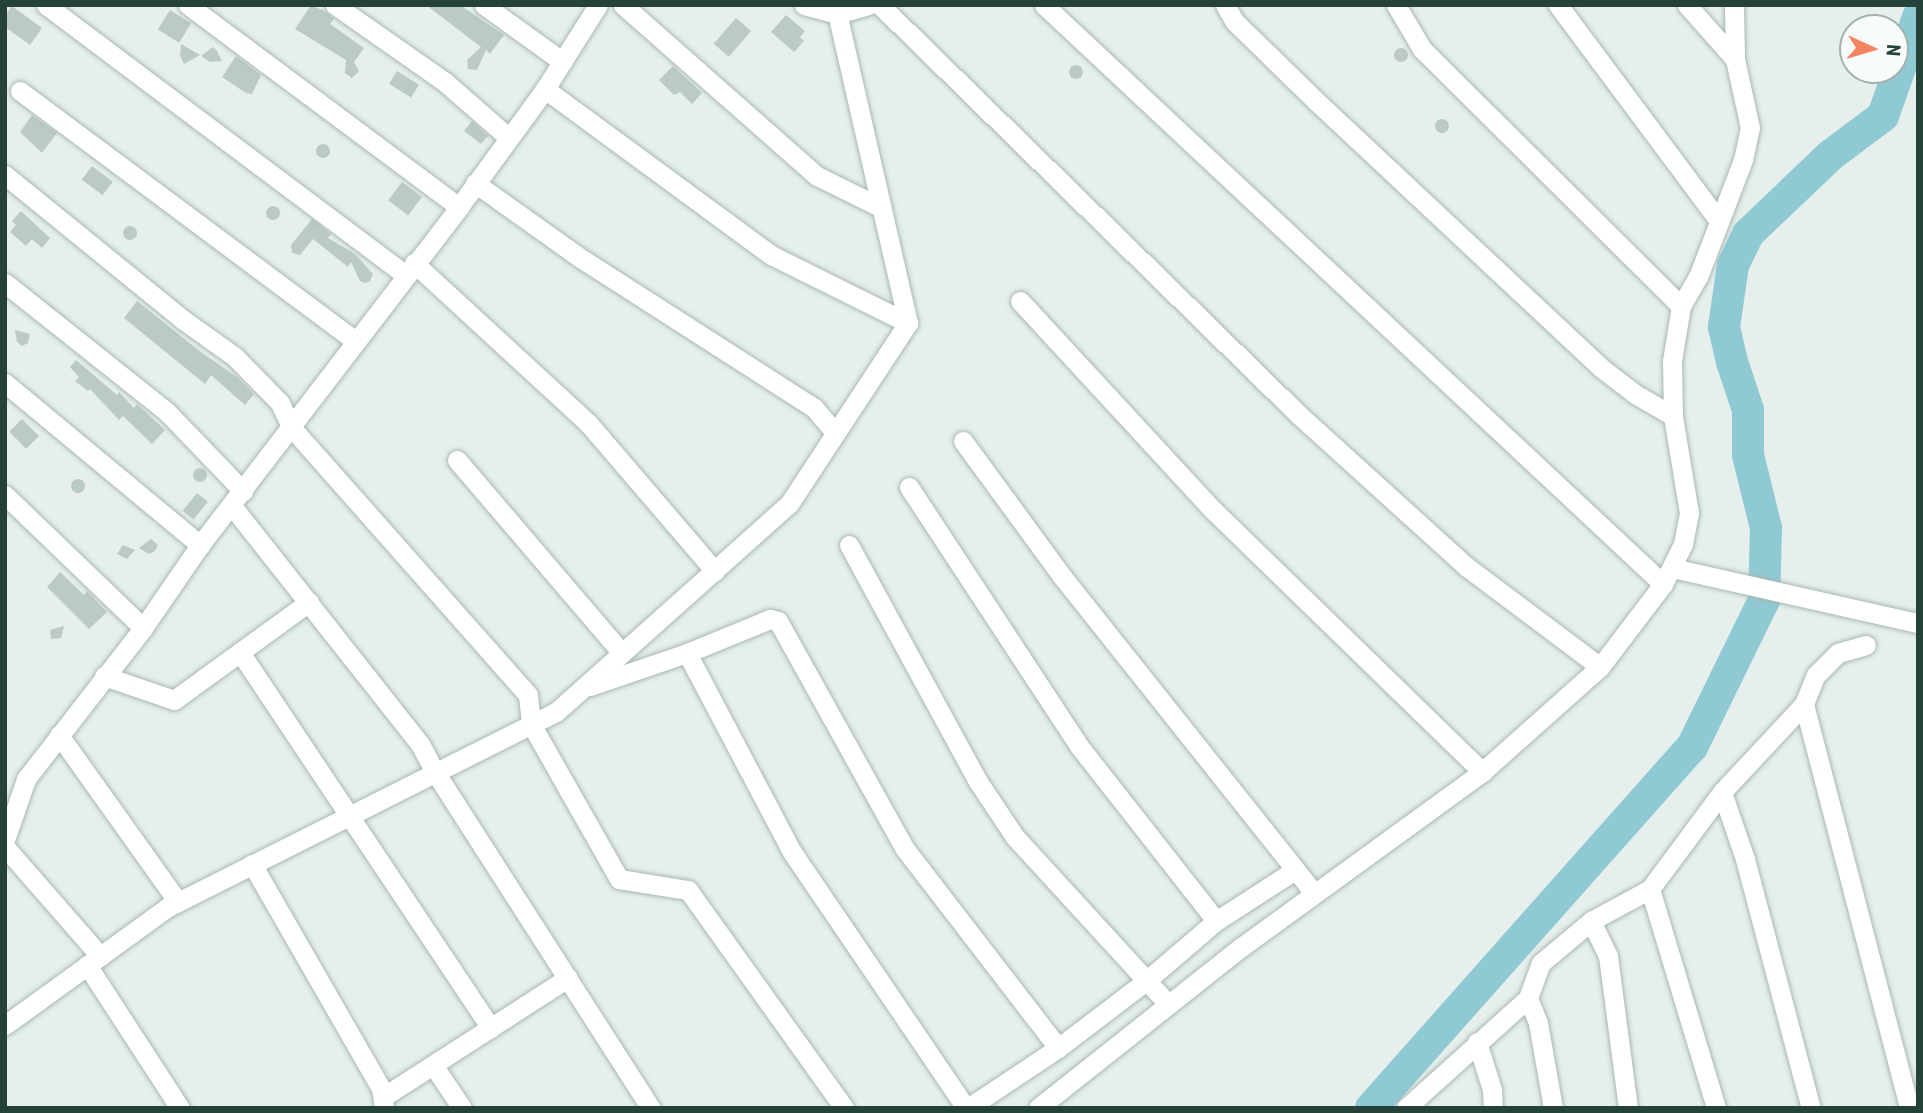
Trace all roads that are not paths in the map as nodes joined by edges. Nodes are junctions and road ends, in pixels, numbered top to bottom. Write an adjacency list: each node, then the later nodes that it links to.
1 (46, 5): 27 (street)
2 (188, 5): 24 (street)
3 (335, 5): 21 (street)
4 (484, 5): 18 (street)
5 (598, 5): 18 (street)
6 (623, 5): 25 (street)
7 (804, 5): 16 (street)
8 (869, 5): 16 (street)
9 (880, 5): 53 (street)
10 (1044, 5): 45 (street)
11 (1225, 5): 34 (street)
12 (1396, 5): 30 (street)
13 (1558, 5): 26 (street)
14 (1687, 5): 17 (street)
15 (1734, 5): 17 (street)
16 (837, 14): 25 (street)
17 (1735, 59): 26 (street)
18 (562, 62): 19 (street)
19 (545, 89): 21 (street); 31 (street)
20 (20, 91): 32 (street)
21 (508, 137): 23 (street)
22 (5, 175): 35 (street)
23 (475, 183): 24 (street); 36 (street)
24 (459, 207): 27 (street)
25 (882, 208): 31 (street)
26 (1717, 220): 30 (street)
27 (410, 269): 32 (street); 44 (street)
28 (5, 284): 41 (street)
29 (1020, 301): 60 (street)
30 (1681, 306): 34 (street)
31 (908, 323): 36 (street)
32 (356, 341): 35 (street)
33 (5, 383): 42 (street)
34 (1673, 416): 45 (street)
35 (291, 427): 41 (street); 57 (street)
36 (836, 433): 44 (street)
37 (963, 441): 66 (street)
38 (457, 460): 51 (street)
39 (909, 487): 70 (street)
40 (5, 495): 48 (street)
41 (238, 498): 42 (street); 46 (street)
42 (200, 545): 48 (street)
43 (849, 545): 74 (street)
44 (715, 571): 51 (street)
45 (1668, 576): 47 (street); 53 (street)
46 (309, 603): 50 (street); 59 (street)
47 (1918, 623)
48 (143, 628): 54 (street)
49 (1866, 645): 56 (street)
50 (240, 652): 54 (street); 62 (street)
51 (622, 653): 55 (street)
52 (687, 653): 55 (street); 80 (street); 88 (street)
53 (1600, 667): 60 (street)
54 (104, 676): 58 (street)
55 (578, 690): 57 (street)
56 (1804, 704): 61 (street); 95 (street)
57 (531, 724): 59 (street); 87 (street)
58 (60, 735): 63 (street); 69 (street)
59 (435, 772): 62 (street); 73 (street)
60 (1482, 772): 68 (street)
61 (1722, 792): 67 (street); 94 (street)
62 (348, 817): 65 (street); 78 (street)
63 (5, 840)
64 (5, 847): 72 (street)
65 (252, 864): 69 (street); 82 (street)
66 (1295, 870): 68 (street); 70 (street)
67 (1650, 889): 71 (street); 93 (street)
68 (1314, 893): 76 (street)
69 (178, 902): 72 (street)
70 (1216, 921): 74 (street)
71 (1591, 921): 75 (street); 92 (street)
72 (94, 961): 77 (street); 84 (street)
73 (568, 978): 78 (street); 86 (street)
74 (1146, 981): 76 (street); 80 (street)
75 (1528, 998): 79 (street); 91 (street)
76 (1167, 1003): 89 (street)
77 (5, 1025)
78 (491, 1028): 81 (street)
79 (1477, 1042): 83 (street); 90 (street)
80 (1058, 1048): 88 (street)
81 (433, 1065): 82 (street); 85 (street)
82 (383, 1103)
83 (1410, 1106)
84 (180, 1108)
85 (462, 1108)
86 (651, 1108)
87 (844, 1108)
88 (967, 1108)
89 (1038, 1108)
90 (1493, 1108)
91 (1553, 1108)
92 (1628, 1108)
93 (1716, 1108)
94 (1811, 1108)
95 (1909, 1108)

